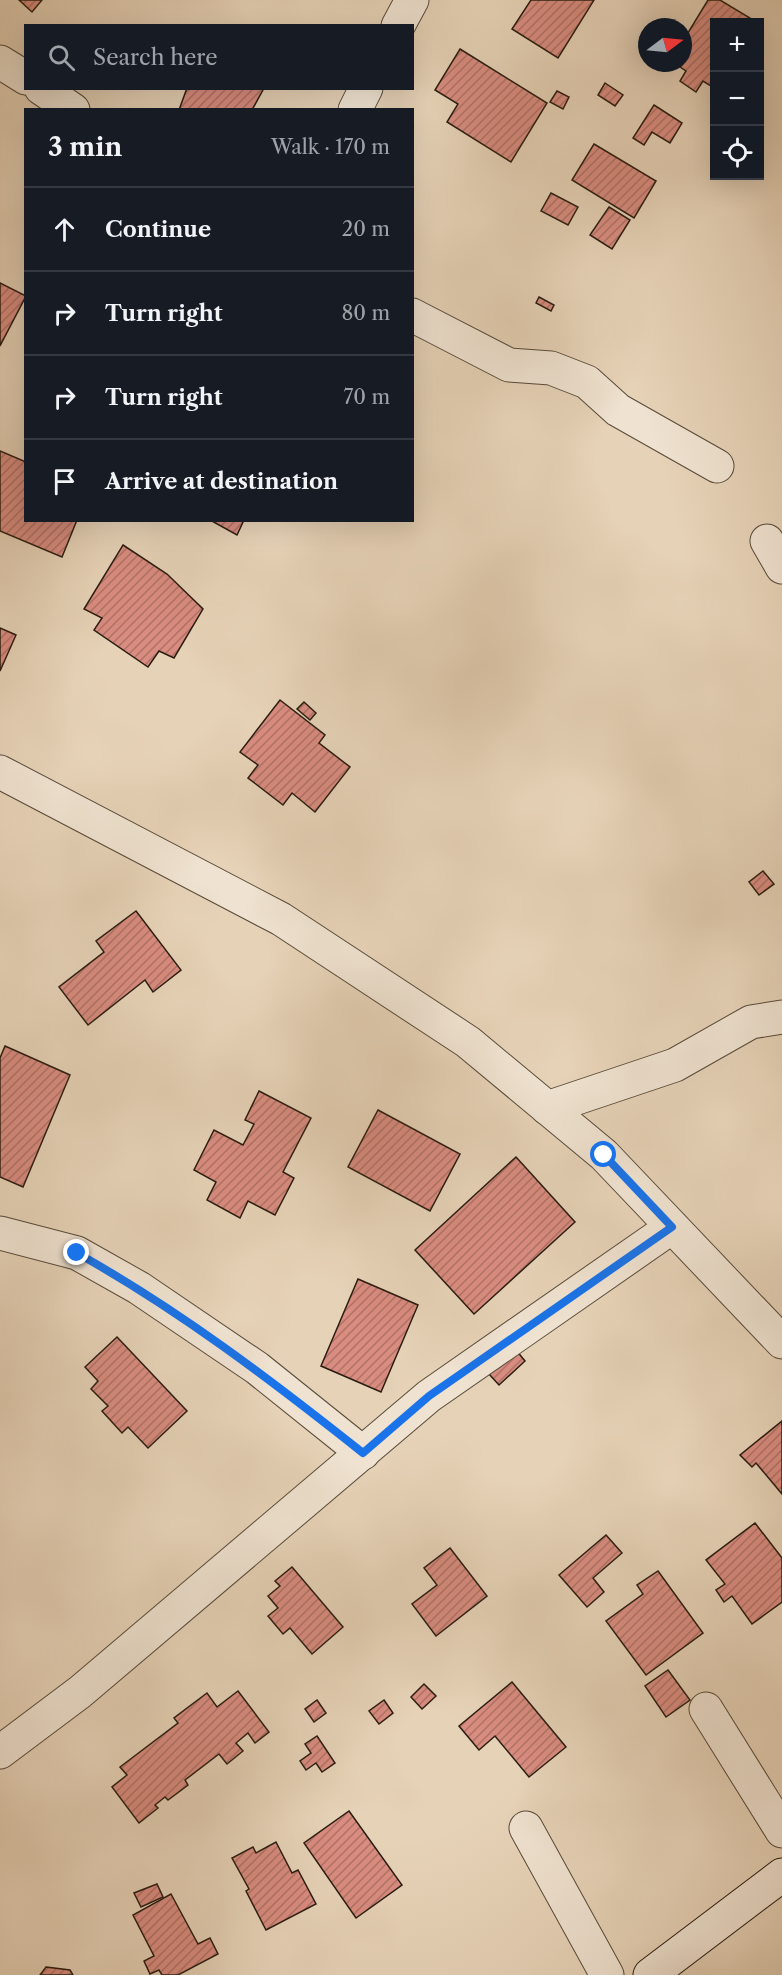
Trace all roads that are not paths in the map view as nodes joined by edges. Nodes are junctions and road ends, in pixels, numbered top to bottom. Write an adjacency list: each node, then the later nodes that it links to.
1 (412, 0): 2 (street)
2 (399, 24)
3 (0, 62): 4 (street)
4 (24, 77)
5 (44, 90): 7 (street)
6 (365, 90): 8 (street)
7 (70, 108)
8 (356, 108)
9 (414, 316): 10 (street)
10 (717, 466)
11 (0, 772): 13 (street)
12 (782, 1017): 13 (street)
13 (547, 1108): 14 (street)
14 (672, 1227): 16 (street); 17 (street)
15 (0, 1233): 17 (street)
16 (782, 1342)
17 (363, 1453): 19 (street)
18 (706, 1709): 21 (street)
19 (0, 1752)
20 (526, 1828): 24 (street)
21 (782, 1831)
22 (782, 1875): 23 (street)
23 (664, 1971)
24 (608, 1975)

